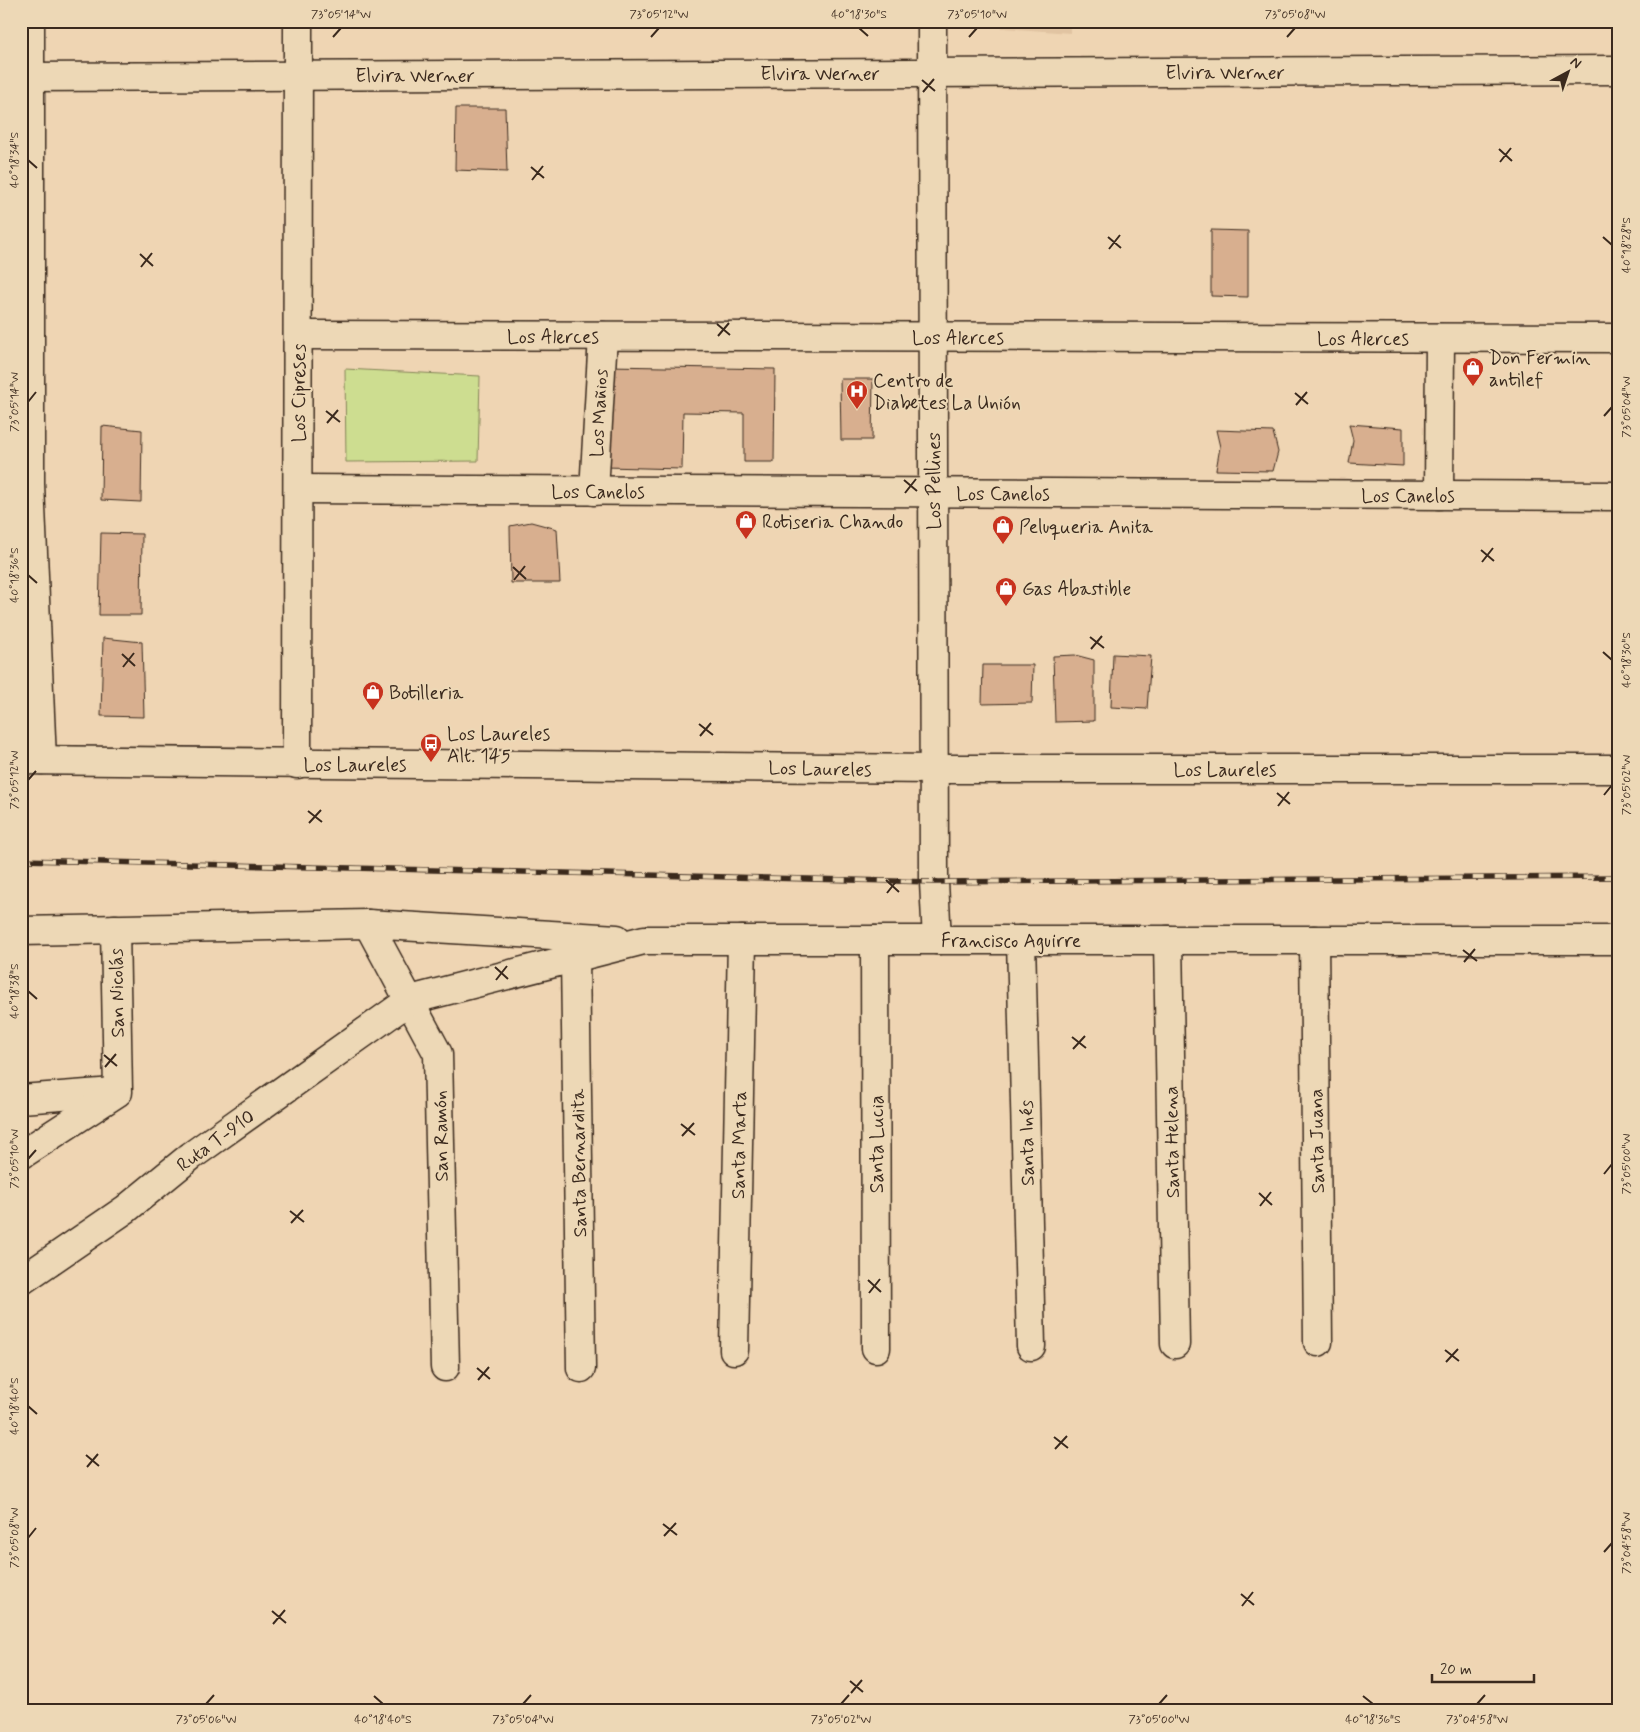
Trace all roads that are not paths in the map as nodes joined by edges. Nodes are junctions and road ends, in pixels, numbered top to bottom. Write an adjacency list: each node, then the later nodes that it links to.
1 (30, 21): 7 (street)
2 (298, 21): 6 (street, Los Cipreses)
3 (932, 21): 5 (street, Los Pellines)
4 (1619, 70): 5 (street, Elvira Werner)
5 (932, 73): 6 (street, Elvira Werner); 10 (street, Los Pellines)
6 (298, 76): 7 (street, Elvira Werner); 8 (street, Los Cipreses)
7 (26, 77): 13 (street)
8 (298, 335): 9 (street, Los Alerces); 14 (street, Los Cipreses)
9 (603, 336): 10 (street, Los Alerces); 15 (street, Los Mañios)
10 (933, 337): 11 (street, Los Alerces); 16 (street, Los Pellines)
11 (1440, 338): 12 (street, Los Alerces); 17 (street)
12 (1619, 338)
13 (26, 484): 19 (street)
14 (298, 489): 15 (street, Los Canelos); 20 (street, Los Cipreses)
15 (594, 490): 16 (street, Los Canelos)
16 (933, 492): 17 (street, Los Canelos); 21 (street, Los Pellines)
17 (1439, 495): 18 (street, Los Canelos)
18 (1619, 496)
19 (31, 760): 20 (street, Los Laureles)
20 (297, 764): 21 (street, Los Laureles)
21 (934, 769): 22 (street, Los Laureles); 29 (street, Los Pellines)
22 (1619, 769)
23 (368, 924): 24 (street); 26 (street); 35 (street, San Ramón)
24 (115, 929): 25 (street); 36 (street, San Nicolás)
25 (21, 931)
26 (644, 940): 27 (street, Francisco Aguirre); 34 (street, Francisco Aguirre)
27 (742, 940): 28 (street, Francisco Aguirre); 44 (street, Santa Marta)
28 (876, 940): 29 (street, Francisco Aguirre); 43 (street, Santa Lucia)
29 (937, 940): 30 (street, Francisco Aguirre)
30 (1021, 940): 31 (street, Francisco Aguirre); 42 (street, Santa Inés)
31 (1168, 940): 32 (street, Francisco Aguirre); 41 (street, Santa Helena)
32 (1314, 940): 33 (street, Francisco Aguirre); 40 (street, Santa Juana)
33 (1619, 940)
34 (576, 958): 35 (street, Francisco Aguirre); 46 (street, Santa Bernardita)
35 (410, 1000): 39 (street, Ruta T-910); 45 (street, San Ramón)
36 (118, 1092): 37 (street); 38 (street)
37 (21, 1099)
38 (21, 1155)
39 (21, 1281)
40 (1318, 1342)
41 (1175, 1344)
42 (1031, 1346)
43 (876, 1348)
44 (734, 1350)
45 (445, 1367)
46 (582, 1368)

